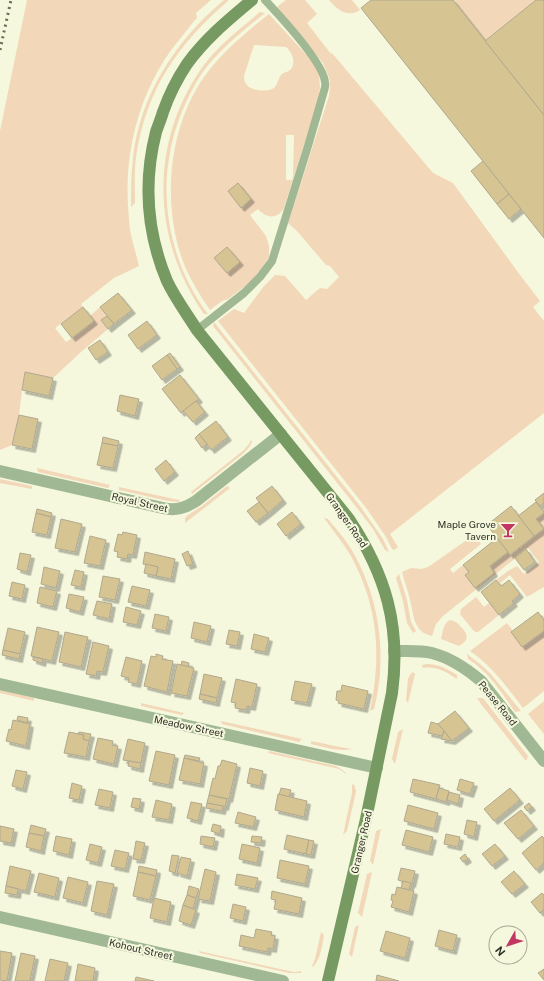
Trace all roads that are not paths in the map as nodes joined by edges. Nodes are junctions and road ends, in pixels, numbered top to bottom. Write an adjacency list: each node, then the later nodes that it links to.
1 (252, 0): 3 (street, Granger Road)
2 (265, 0): 3 (lane)
3 (197, 330): 4 (street, Granger Road)
4 (281, 434): 5 (street, Royal Street); 6 (street, Granger Road)
5 (0, 470)
6 (394, 651): 8 (street, Pease Road); 9 (street, Granger Road)
7 (0, 684): 9 (street, Meadow Street)
8 (544, 761)
9 (377, 768): 12 (street, Granger Road)
10 (0, 917): 11 (street, Kohout Street)
11 (282, 981)
12 (328, 981)

